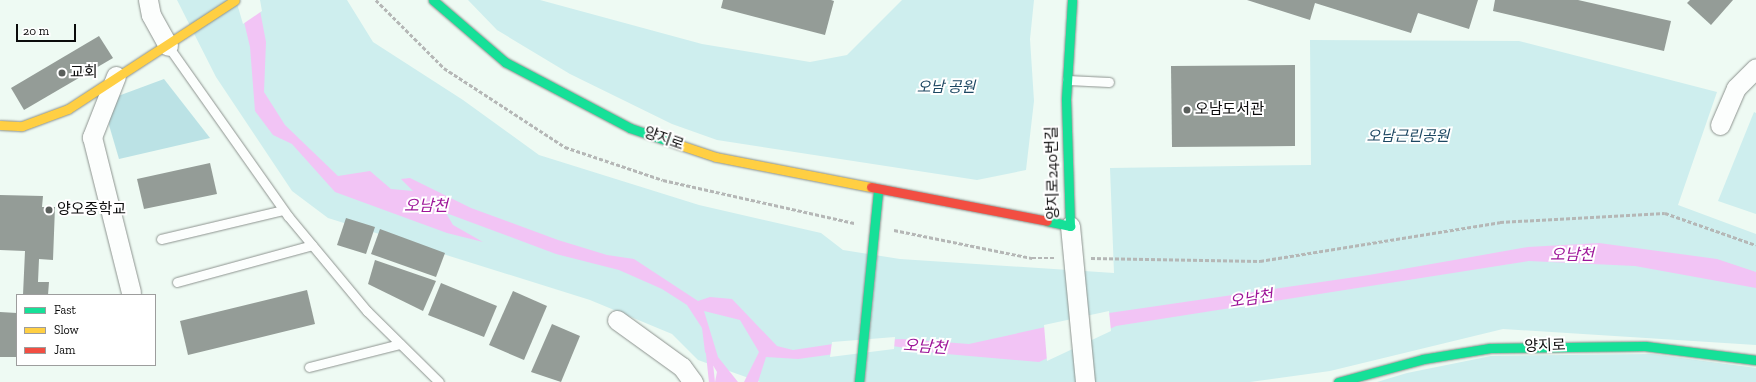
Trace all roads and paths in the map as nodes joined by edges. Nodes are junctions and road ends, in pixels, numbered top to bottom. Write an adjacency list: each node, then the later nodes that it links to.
1 (148, 0): 5 (street)
2 (234, 0): 5 (street)
3 (433, 0): 12 (street, 양지로)
4 (1072, 0): 8 (street, 양지로240번길)
5 (168, 46): 7 (street); 13 (lane)
6 (1756, 68): 11 (street)
7 (116, 76): 10 (street); 18 (street)
8 (1067, 80): 9 (lane); 14 (street, 양지로240번길)
9 (1109, 82)
10 (0, 125)
11 (1720, 125)
12 (878, 191): 14 (street, 양지로240번길); 25 (street)
13 (283, 210): 15 (lane); 16 (lane)
14 (1070, 226): 26 (street)
15 (161, 239)
16 (312, 245): 17 (lane); 20 (lane)
17 (177, 282)
18 (130, 292)
19 (617, 320): 24 (street)
20 (400, 344): 22 (lane); 23 (lane)
21 (1756, 360): 27 (street, 양지로)
22 (309, 367)
23 (439, 382)
24 (693, 382)
25 (859, 382)
26 (1085, 382)
27 (1338, 382)

